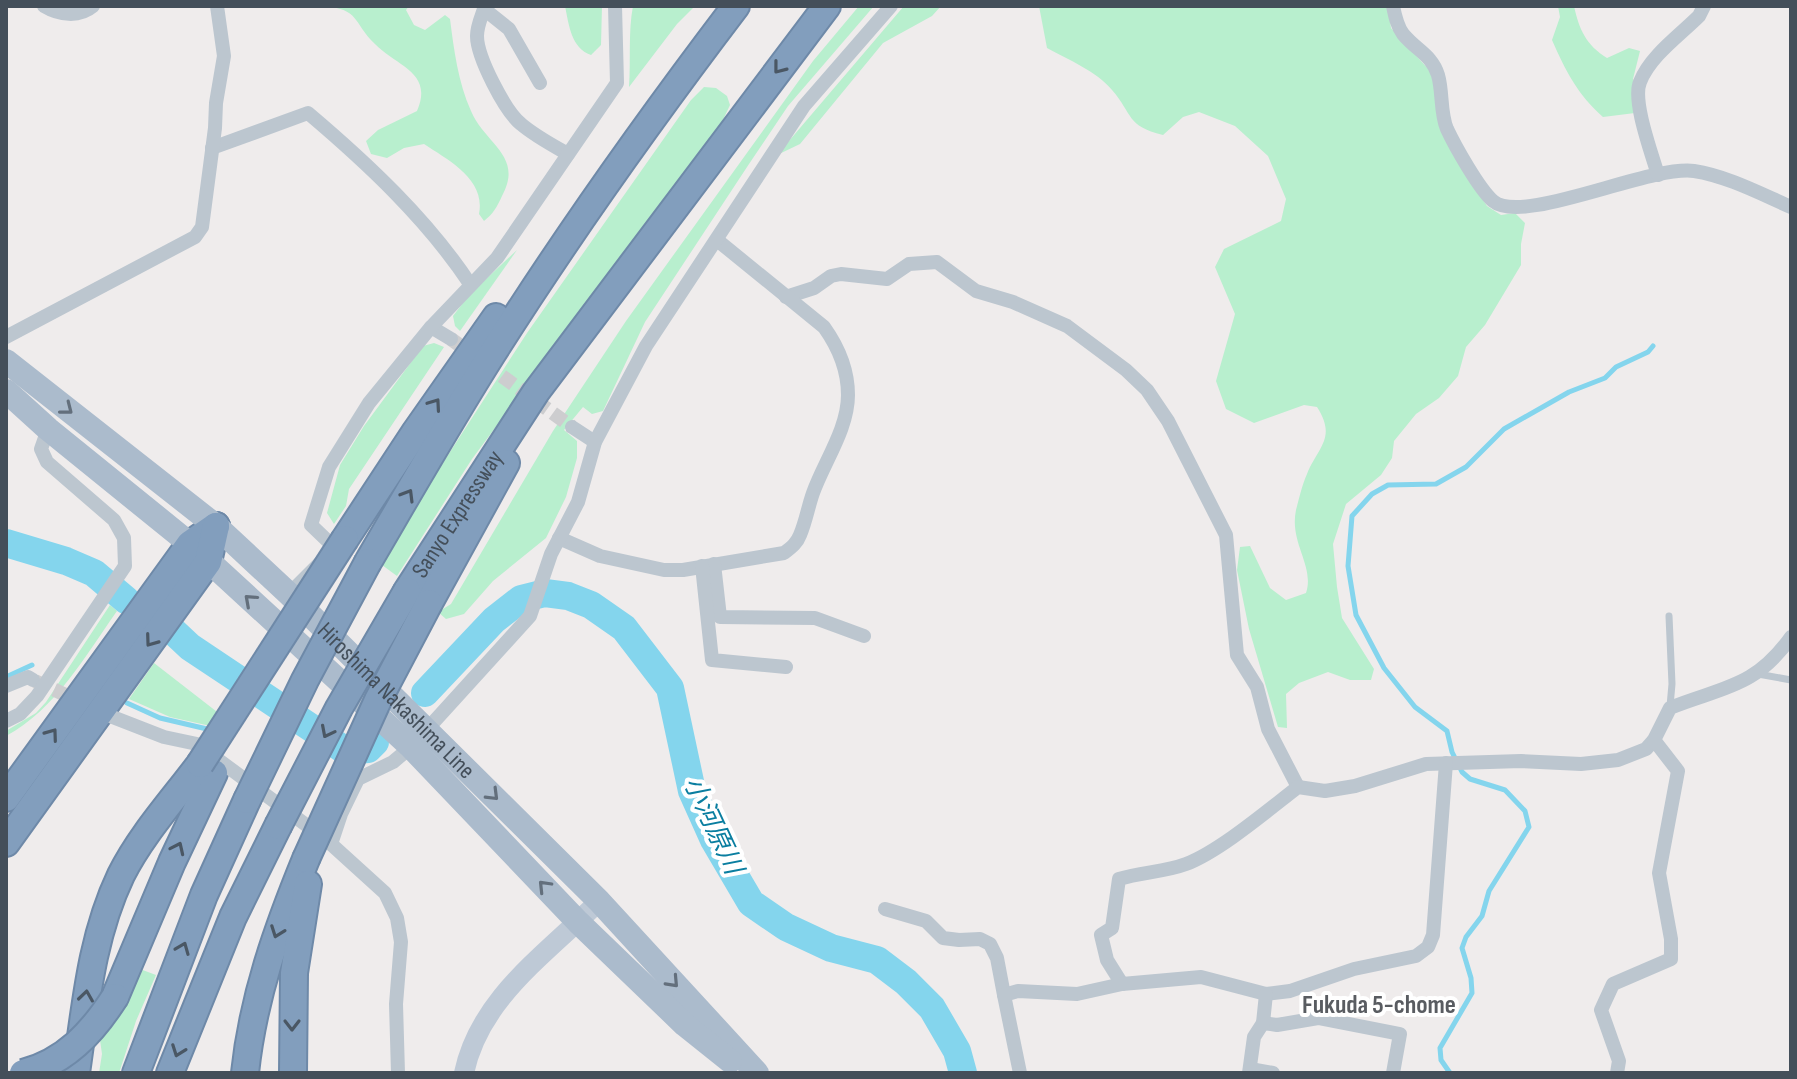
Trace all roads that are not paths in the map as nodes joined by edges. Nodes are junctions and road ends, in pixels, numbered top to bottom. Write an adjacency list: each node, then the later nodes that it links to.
1 (44, 6): 2 (street)
2 (93, 6)
3 (217, 6): 13 (street)
4 (615, 6): 14 (street)
5 (736, 6): 11 (highway, Sanyo Expressway)
6 (827, 6): 32 (highway, Sanyo Expressway, one-way to 32)
7 (891, 6): 17 (street)
8 (1393, 6): 15 (street)
9 (1704, 6): 15 (street)
10 (485, 8): 12 (street); 14 (street)
11 (684, 75): 33 (highway, one-way to 11, bridge); 64 (highway, Sanyo Expressway, one-way to 11, bridge)
12 (540, 83)
13 (212, 148): 18 (street); 21 (street)
14 (568, 154): 18 (street)
15 (1658, 175): 16 (street)
16 (1791, 207)
17 (717, 240): 19 (street); 27 (street)
18 (470, 284): 20 (street)
19 (786, 297): 31 (street); 49 (street)
20 (431, 327): 22 (street); 33 (street)
21 (6, 337)
22 (451, 339)
23 (6, 361): 28 (main road, Hiroshima Nakashima Line, one-way to 28)
24 (6, 391): 26 (main road, Hiroshima Nakashima Line)
25 (572, 427): 27 (street)
26 (48, 429): 30 (main road, Hiroshima Nakashima Line); 44 (street)
27 (595, 442): 29 (street)
28 (216, 526): 30 (highway); 33 (main road, Hiroshima Nakashima Line)
29 (559, 538): 31 (street); 45 (street)
30 (199, 553): 45 (main road, Hiroshima Nakashima Line, one-way to 30); 50 (highway, one-way to 30); 51 (highway, one-way to 51)
31 (708, 565): 35 (street); 37 (street)
32 (418, 597): 53 (highway, bridge); 65 (highway, Sanyo Expressway, one-way to 65, bridge)
33 (291, 606): 45 (main road, Hiroshima Nakashima Line); 48 (highway, bridge)
34 (1669, 616): 42 (lane)
35 (864, 636)
36 (1791, 637): 38 (street)
37 (786, 667)
38 (1756, 674): 40 (lane); 42 (street)
39 (33, 680): 41 (street)
40 (1791, 680)
41 (6, 686)
42 (1670, 708): 46 (street)
43 (110, 716): 52 (street)
44 (6, 721)
45 (419, 738): 52 (street); 54 (main road, Hiroshima Nakashima Line, one-way to 54); 56 (main road, Hiroshima Nakashima Line, one-way to 45)
46 (1654, 740): 47 (street); 75 (street)
47 (1446, 763): 49 (street); 58 (street)
48 (207, 769): 62 (highway, one-way to 48, bridge); 63 (highway, one-way to 48)
49 (1298, 787): 57 (street)
50 (6, 798)
51 (6, 843)
52 (331, 844): 68 (street)
53 (309, 862): 66 (highway, one-way to 66); 67 (highway, one-way to 67)
54 (599, 901): 56 (street); 71 (main road, Hiroshima Nakashima Line, one-way to 71)
55 (885, 909): 59 (street)
56 (578, 922): 69 (street); 70 (main road, Hiroshima Nakashima Line)
57 (1122, 984): 58 (street); 59 (street)
58 (1266, 994): 60 (street)
59 (1004, 995): 72 (street)
60 (1263, 1023): 61 (street); 74 (street)
61 (1249, 1071): 73 (street)
62 (23, 1073)
63 (76, 1073)
64 (136, 1073)
65 (170, 1073)
66 (245, 1073)
67 (293, 1073)
68 (398, 1073)
69 (464, 1073)
70 (744, 1073)
71 (757, 1073)
72 (1020, 1073)
73 (1273, 1073)
74 (1393, 1073)
75 (1617, 1073)

